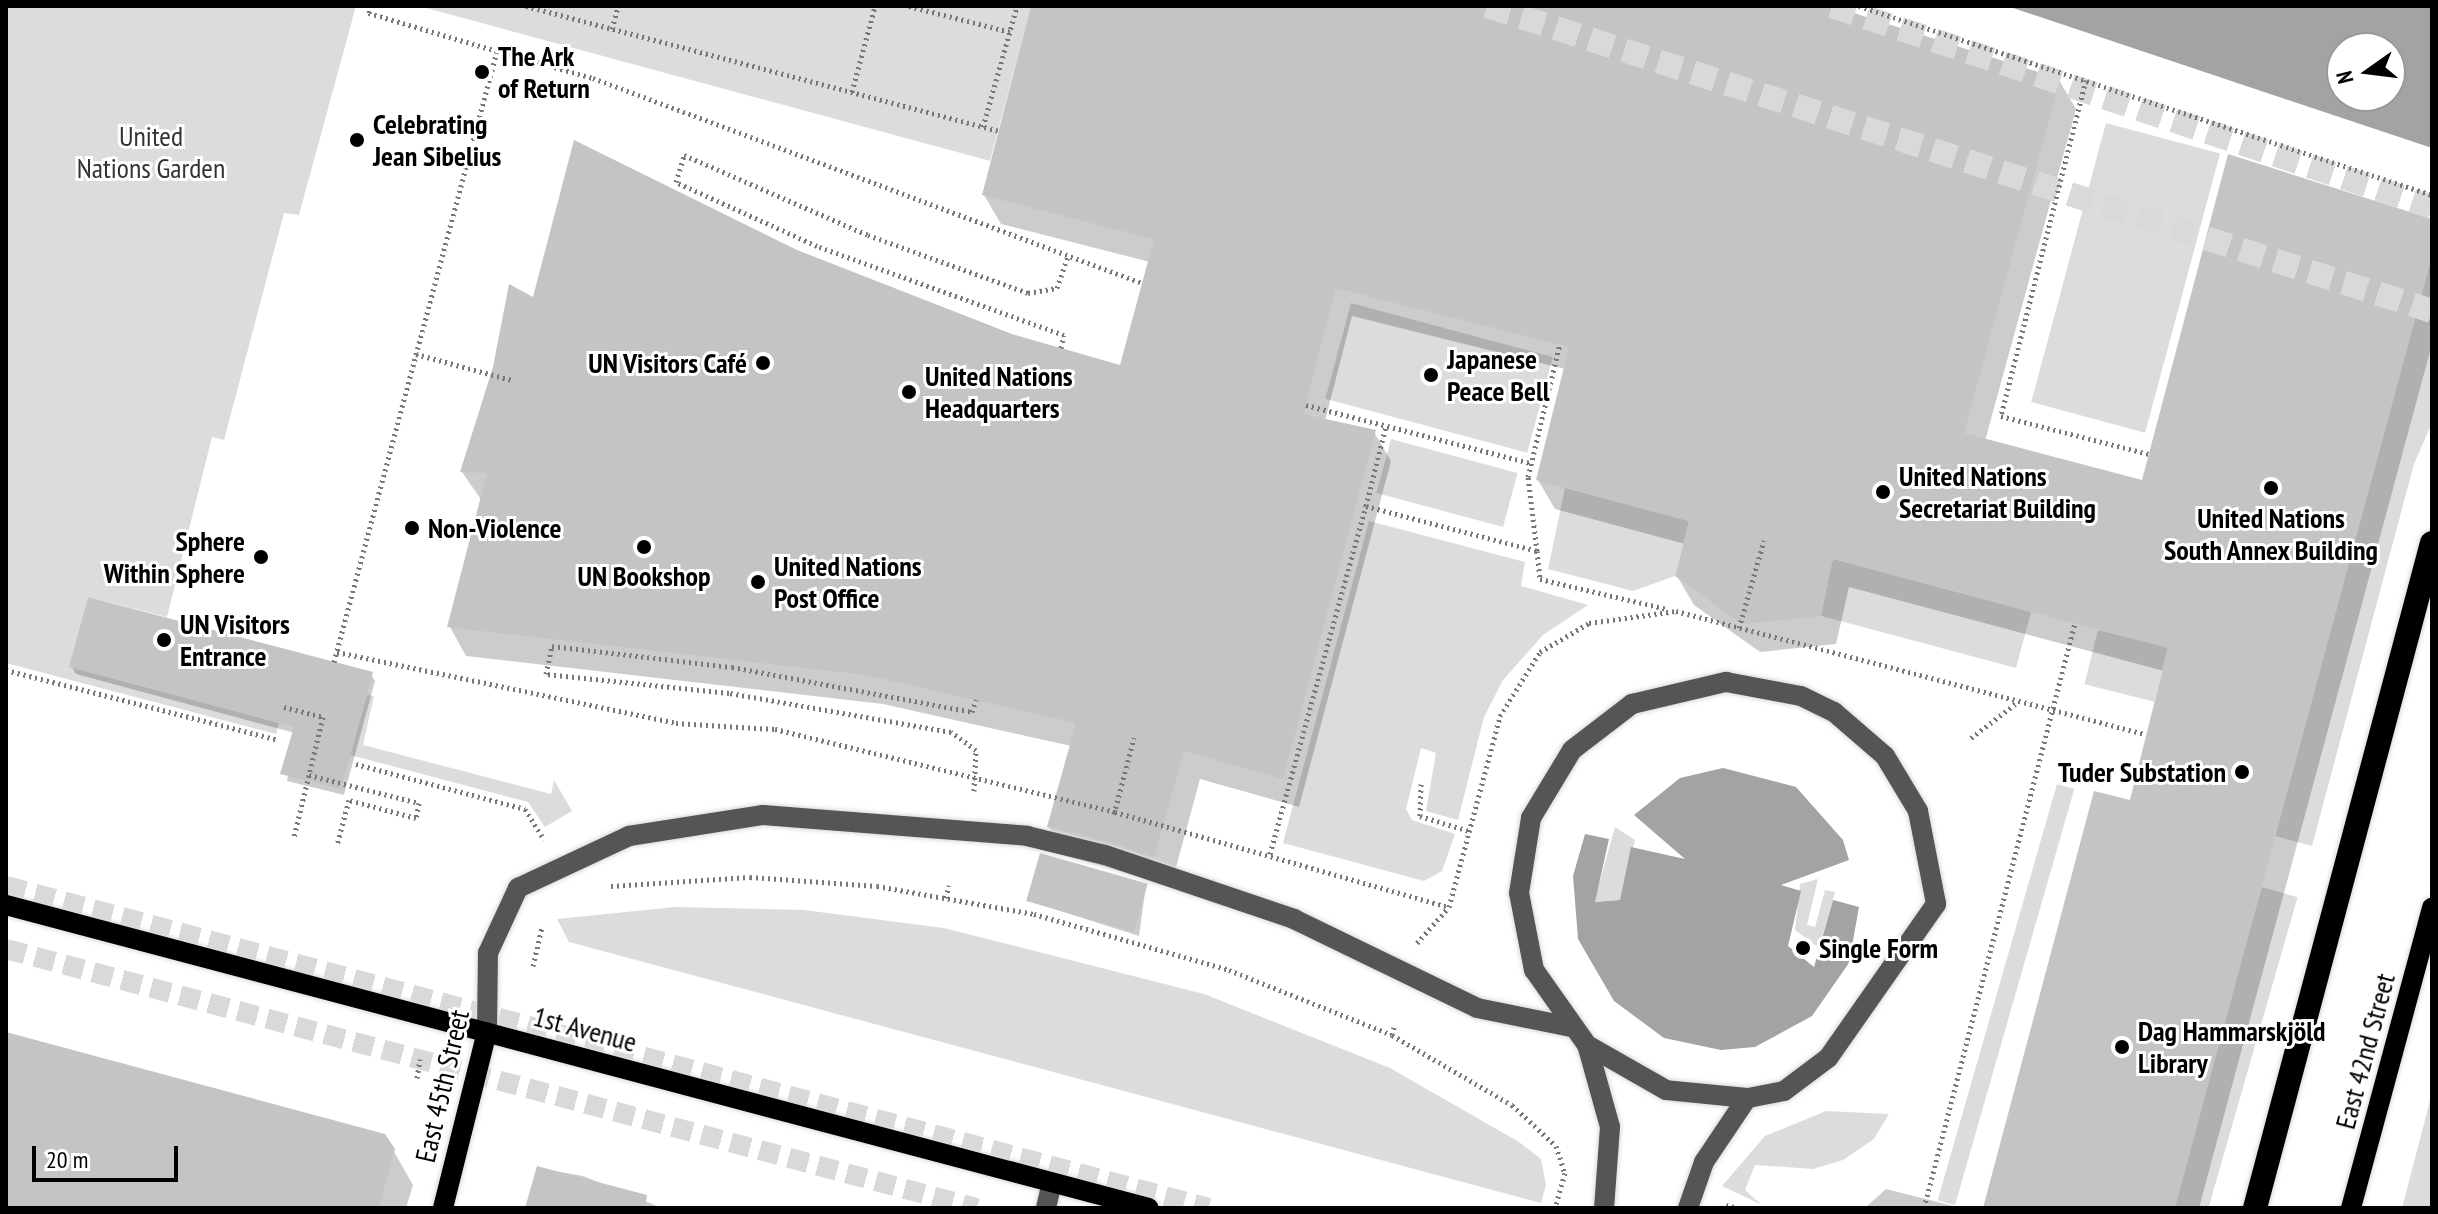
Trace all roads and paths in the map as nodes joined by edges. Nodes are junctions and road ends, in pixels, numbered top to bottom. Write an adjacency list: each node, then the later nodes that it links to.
1 (371, 6): 10 (path)
2 (526, 6): 8 (path)
3 (618, 6): 8 (path)
4 (875, 6): 12 (path)
5 (909, 6): 9 (path)
6 (1017, 6): 9 (path)
7 (1859, 6): 11 (path)
8 (612, 29): 12 (path)
9 (1010, 32): 13 (path)
10 (497, 51): 16 (path); 20 (path)
11 (2086, 80): 15 (path); 24 (path)
12 (852, 92): 13 (path)
13 (983, 127): 14 (path)
14 (998, 131)
15 (2432, 195)
16 (1068, 256): 17 (path); 19 (path)
17 (1142, 283)
18 (1560, 344): 25 (path)
19 (1061, 348)
20 (416, 354): 21 (path); 34 (path)
21 (512, 380)
22 (1306, 405): 23 (path)
23 (1386, 426): 25 (path); 26 (path)
24 (2149, 454)
25 (1531, 463): 29 (path)
26 (1366, 506): 29 (path); 56 (path)
27 (1764, 541): 32 (path)
28 (2432, 543): 83 (highway)
29 (1537, 551): 30 (path)
30 (1676, 611): 32 (path); 53 (path)
31 (2075, 623): 41 (path)
32 (1739, 628): 33 (path)
33 (1822, 650): 36 (path); 39 (path)
34 (337, 652): 35 (path); 48 (path)
35 (334, 662)
36 (1819, 664)
37 (6, 670): 45 (path)
38 (976, 700): 48 (path)
39 (2019, 701): 41 (path); 44 (path)
40 (284, 707): 47 (path)
41 (2053, 711): 42 (path); 82 (path)
42 (2145, 734)
43 (1134, 738): 51 (path)
44 (1971, 738)
45 (278, 740)
46 (356, 764): 57 (path)
47 (309, 775): 54 (path); 55 (path)
48 (978, 777): 50 (path); 51 (path)
49 (1421, 784): 53 (path)
50 (974, 791)
51 (1115, 812): 52 (path); 56 (path)
52 (1113, 822)
53 (1469, 831): 62 (path)
54 (294, 837)
55 (337, 845)
56 (1270, 854): 62 (path)
57 (559, 864): 68 (street); 69 (street, East 45th Street)
58 (949, 885): 60 (path)
59 (604, 887): 60 (path)
60 (946, 898): 70 (path)
61 (6, 905): 69 (main road, 1st Avenue)
62 (1449, 907): 65 (path)
63 (2432, 908): 84 (main road, East 42nd Street)
64 (544, 921): 66 (path)
65 (1416, 943)
66 (533, 966)
67 (1394, 1027): 70 (path)
68 (1571, 1027): 71 (street); 74 (street)
69 (487, 1032): 75 (main road, 1st Avenue); 77 (main road, East 45th Street)
70 (1392, 1035): 80 (path)
71 (1587, 1045): 74 (street); 76 (street)
72 (420, 1059): 73 (path, East 45th Street)
73 (417, 1078)
74 (1747, 1098): 81 (street)
75 (1052, 1183): 78 (street); 79 (main road, 1st Avenue)
76 (1604, 1204)
77 (443, 1208)
78 (1046, 1208)
79 (1149, 1208)
80 (1555, 1208)
81 (1688, 1208)
82 (1924, 1208)
83 (2255, 1208)
84 (2351, 1208)

